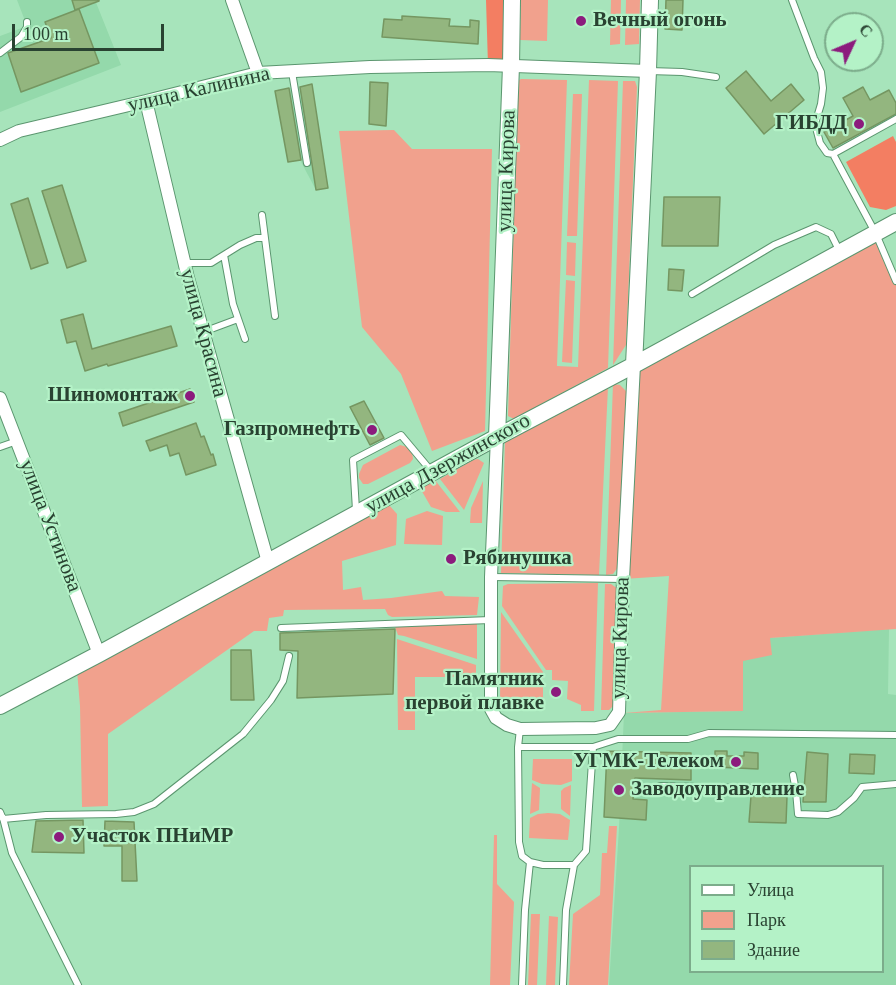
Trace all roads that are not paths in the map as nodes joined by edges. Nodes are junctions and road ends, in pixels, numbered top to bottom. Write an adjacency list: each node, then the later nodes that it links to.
1 (232, 0): 10 (street)
2 (512, 0): 7 (street, улица Кирова)
3 (650, 0): 9 (street, улица Кирова)
4 (792, 0): 15 (lane)
5 (27, 22): 6 (lane)
6 (0, 53)
7 (511, 66): 8 (street, улица Калинина); 9 (street, улица Калинина); 32 (street, улица Кирова)
8 (292, 71): 10 (street, улица Калинина); 16 (lane)
9 (648, 71): 11 (lane); 30 (street, улица Кирова)
10 (258, 73): 12 (street, улица Калинина)
11 (716, 77)
12 (146, 101): 14 (street, улица Калинина); 23 (street, улица Красина)
13 (896, 119): 15 (lane)
14 (0, 140)
15 (833, 154): 19 (lane)
16 (306, 163)
17 (262, 215): 20 (lane)
18 (896, 222): 19 (street, улица Дзержинского)
19 (876, 234): 21 (street, улица Дзержинского); 24 (lane)
20 (264, 238): 22 (lane); 26 (lane)
21 (840, 253): 25 (lane); 30 (street, улица Дзержинского)
22 (224, 255): 23 (lane); 27 (lane)
23 (184, 263): 28 (street, улица Красина)
24 (896, 281)
25 (693, 294)
26 (275, 316)
27 (238, 319): 28 (lane); 29 (lane)
28 (203, 332): 37 (street, улица Красина)
29 (245, 339)
30 (634, 365): 32 (street, улица Дзержинского); 39 (street, улица Кирова)
31 (0, 398): 33 (street, улица Устинова)
32 (497, 437): 35 (street, улица Дзержинского); 38 (street, улица Кирова)
33 (16, 441): 34 (lane); 42 (street, улица Устинова)
34 (0, 447)
35 (432, 473): 36 (street, улица Дзержинского); 36 (lane)
36 (356, 514): 37 (street, улица Дзержинского)
37 (268, 562): 42 (street, улица Дзержинского)
38 (491, 577): 39 (lane); 40 (street, улица Кирова)
39 (623, 579): 45 (street, улица Кирова)
40 (490, 620): 41 (lane); 45 (street, улица Кирова)
41 (281, 628)
42 (99, 654): 44 (street, улица Дзержинского)
43 (289, 656): 53 (lane)
44 (0, 706)
45 (520, 729): 47 (lane)
46 (896, 735): 48 (lane)
47 (518, 747): 48 (lane); 54 (lane)
48 (593, 747): 55 (lane)
49 (793, 775): 52 (lane)
50 (896, 784): 52 (lane)
51 (660, 786): 52 (lane)
52 (796, 791)
53 (1, 815): 56 (lane)
54 (530, 862): 55 (lane); 57 (lane)
55 (574, 865): 58 (lane)
56 (78, 985)
57 (522, 985)
58 (563, 985)

